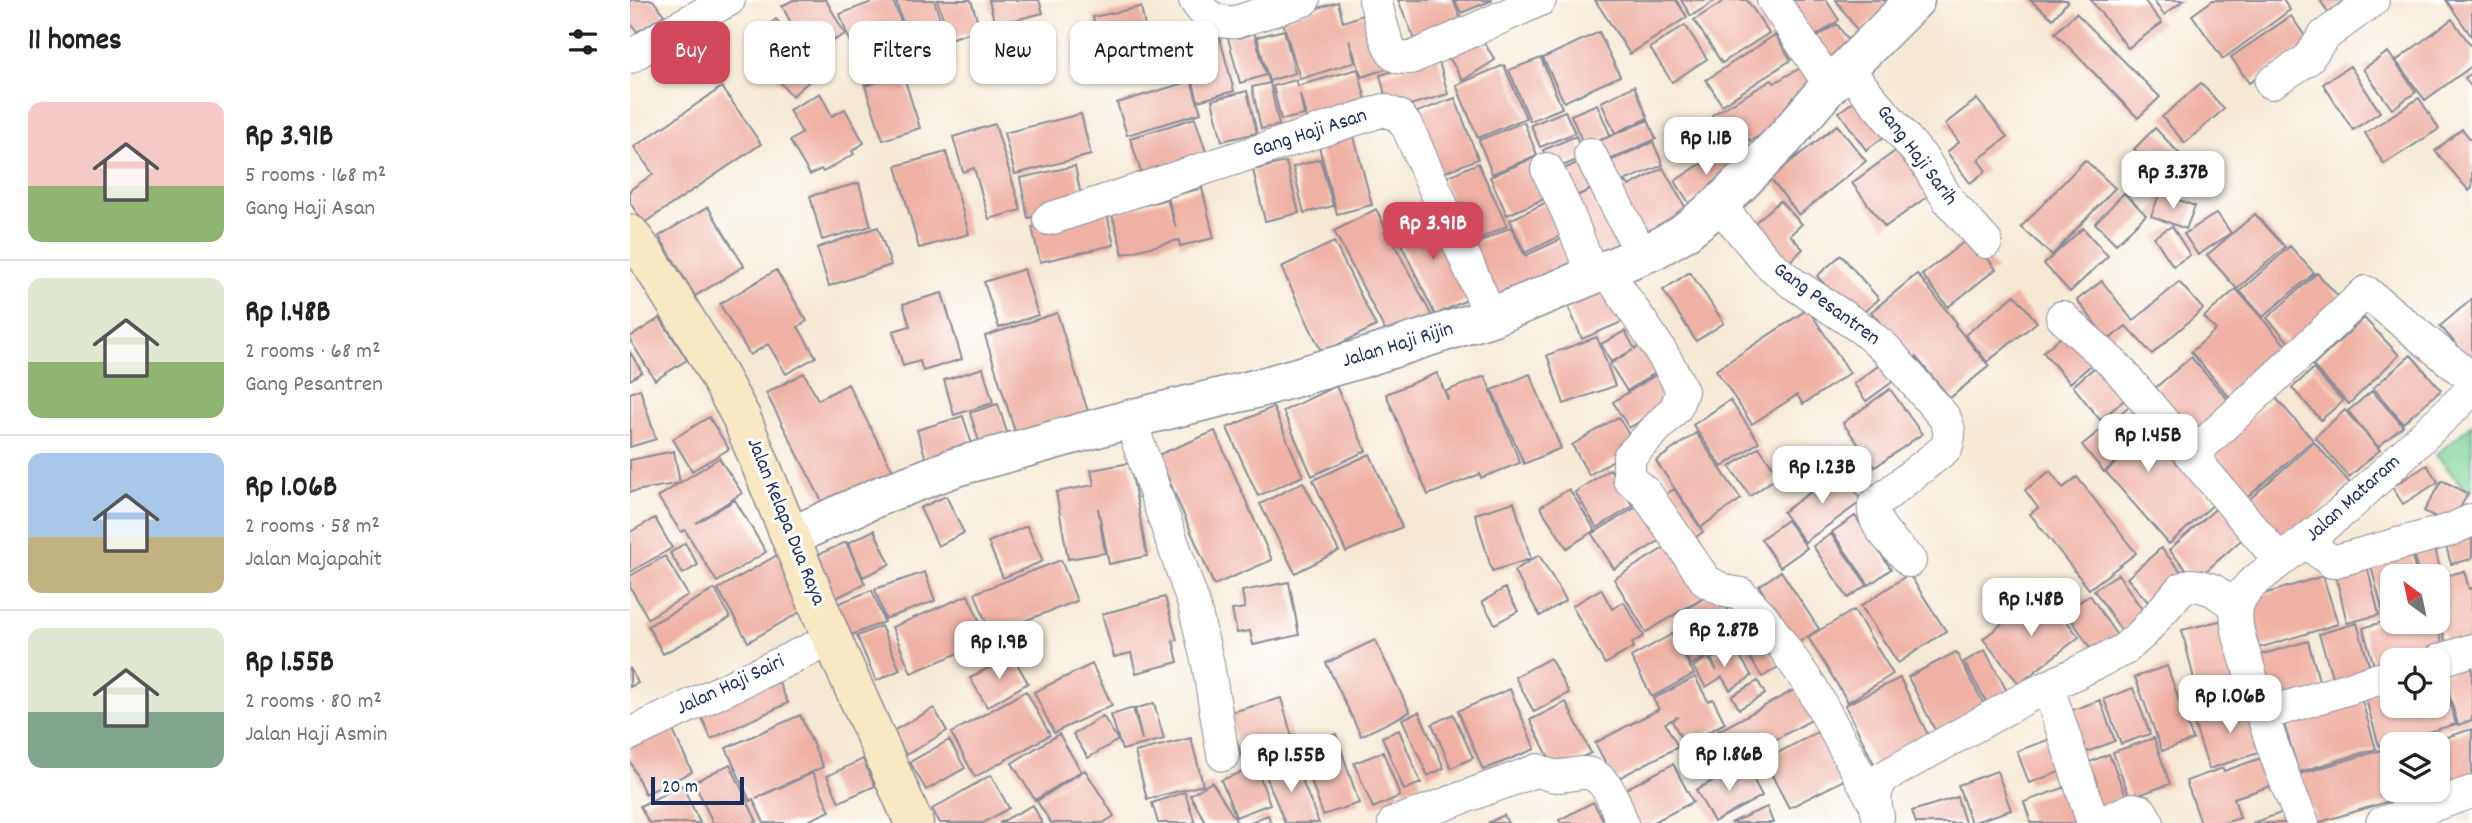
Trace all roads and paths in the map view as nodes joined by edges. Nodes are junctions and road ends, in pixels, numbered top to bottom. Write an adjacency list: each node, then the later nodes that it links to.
1 (729, 0): 9 (street)
2 (1195, 0): 3 (street)
3 (1304, 0)
4 (1375, 0): 5 (street)
5 (1539, 0)
6 (1773, 0): 10 (street, Gang Haji Sarih)
7 (1915, 0): 10 (street, Jalan Haji Rijin)
8 (2373, 0): 11 (street)
9 (630, 57)
10 (1838, 76): 14 (street, Jalan Haji Rijin); 16 (street, Gang Haji Sarih)
11 (2271, 83)
12 (1590, 154): 18 (street)
13 (1547, 169): 19 (street)
14 (1718, 205): 18 (street, Jalan Haji Rijin); 29 (street, Gang Pesantren)
15 (1049, 219): 20 (street, Gang Haji Asan)
16 (1986, 242)
17 (636, 256): 27 (main road, Jalan Kelapa Dua Raya)
18 (1642, 256): 19 (street, Jalan Haji Rijin)
19 (1600, 273): 20 (street, Jalan Haji Rijin); 41 (street)
20 (1492, 317): 24 (street, Jalan Haji Rijin)
21 (2062, 317): 25 (street)
22 (2472, 379): 25 (street)
23 (2472, 390): 28 (street, Jalan Mataram)
24 (1130, 419): 27 (street, Jalan Haji Rijin); 39 (street)
25 (2192, 454): 30 (street)
26 (2472, 520): 28 (street)
27 (792, 536): 32 (main road, Jalan Kelapa Dua Raya)
28 (2305, 542): 30 (street, Jalan Mataram)
29 (1910, 561)
30 (2280, 561): 31 (street, Jalan Mataram)
31 (2237, 607): 36 (street); 37 (street)
32 (832, 639): 38 (street, Jalan Haji Sairi); 42 (main road, Jalan Kelapa Dua Raya)
33 (2472, 650): 34 (street)
34 (2450, 657)
35 (2380, 679): 37 (street)
36 (2048, 687): 41 (street); 45 (street)
37 (2262, 715): 48 (street)
38 (630, 734)
39 (1223, 755)
40 (2472, 792): 49 (street)
41 (1877, 814)
42 (915, 823)
43 (1394, 823): 44 (street)
44 (1622, 823)
45 (2093, 823)
46 (2101, 823): 47 (street)
47 (2148, 823)
48 (2303, 823)
49 (2382, 823)

